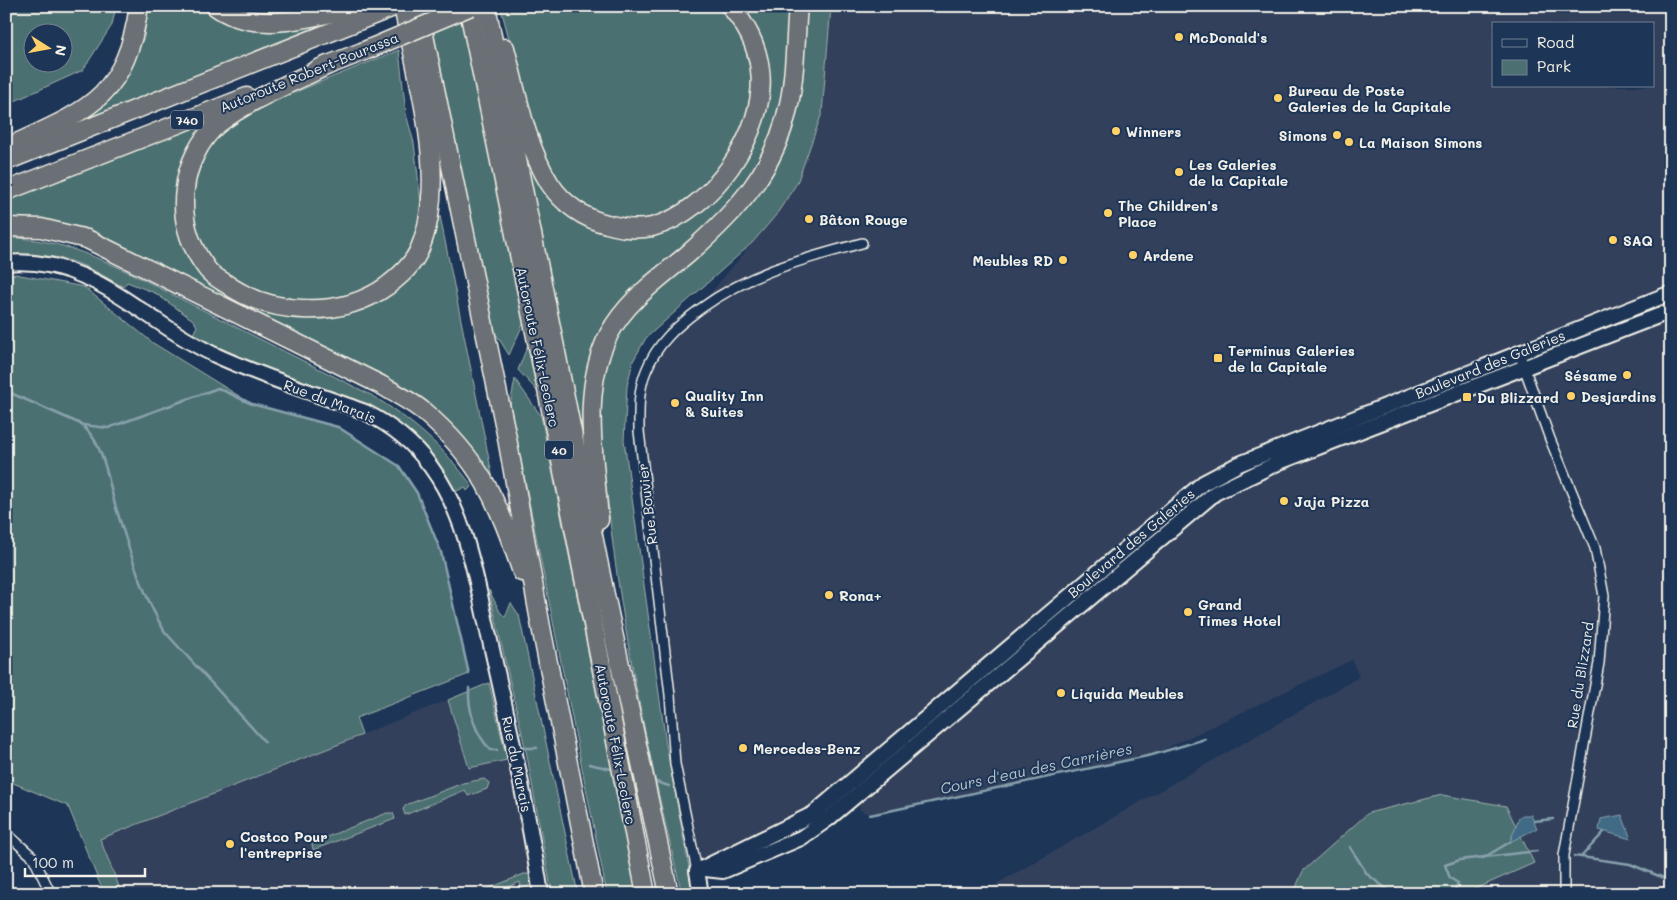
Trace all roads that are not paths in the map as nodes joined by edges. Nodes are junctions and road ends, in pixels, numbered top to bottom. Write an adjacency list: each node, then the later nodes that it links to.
1 (139, 6): 12 (highway)
2 (215, 6): 9 (highway)
3 (396, 6): 9 (highway, Autoroute Robert-Bourassa / 740)
4 (403, 6): 11 (highway)
5 (418, 6): 22 (highway)
6 (730, 6): 8 (highway)
7 (798, 6): 23 (highway)
8 (478, 8): 10 (highway, Autoroute Robert-Bourassa / 740, bridge); 23 (highway); 31 (highway, Autoroute Félix-Leclerc / 40)
9 (356, 13): 13 (highway, Autoroute Robert-Bourassa / 740)
10 (328, 65): 11 (highway); 14 (highway, Autoroute Robert-Bourassa / 740)
11 (427, 129): 22 (highway)
12 (6, 148)
13 (6, 161)
14 (6, 191)
15 (6, 227): 24 (highway)
16 (862, 243): 27 (street, Rue Bouvier)
17 (6, 263): 29 (street, Rue du Marais)
18 (1671, 292): 20 (street, Boulevard des Galeries)
19 (1671, 311): 21 (street, Boulevard des Galeries)
20 (1519, 353): 21 (street, Rue du Blizzard); 27 (street, Boulevard des Galeries)
21 (1524, 367): 27 (street, Boulevard des Galeries); 35 (street, Rue du Blizzard)
22 (507, 438): 24 (highway)
23 (604, 590): 26 (highway)
24 (541, 627): 30 (highway)
25 (6, 833): 28 (street)
26 (656, 844): 32 (highway); 33 (highway)
27 (701, 870): 34 (street, Rue Bouvier)
28 (51, 894)
29 (540, 894)
30 (594, 894)
31 (646, 894)
32 (663, 894)
33 (669, 894)
34 (702, 894)
35 (1564, 894)

